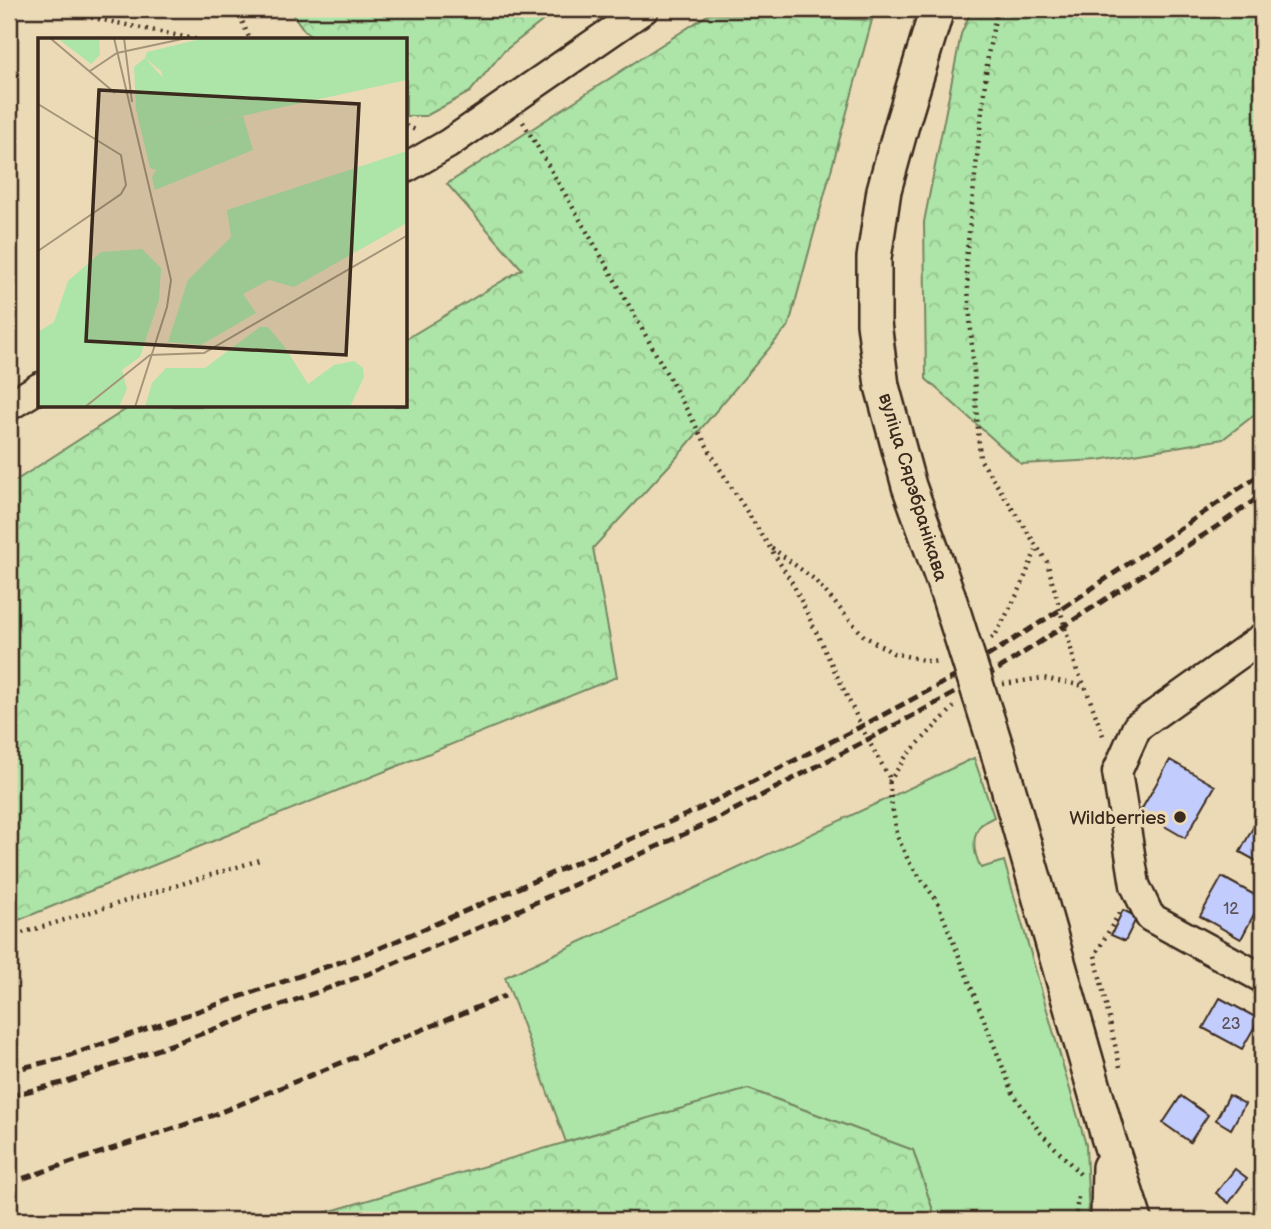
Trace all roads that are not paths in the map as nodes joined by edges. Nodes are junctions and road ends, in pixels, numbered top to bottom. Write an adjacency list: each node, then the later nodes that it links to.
1 (643, 9): 3 (street)
2 (937, 9): 8 (street, вуліца Сярэбранікава, bridge)
3 (408, 167)
4 (38, 388): 5 (street)
5 (9, 406)
6 (1262, 638): 7 (street)
7 (1262, 978)
8 (1109, 1140): 9 (street); 10 (street)
9 (1108, 1220)
10 (1135, 1220)

